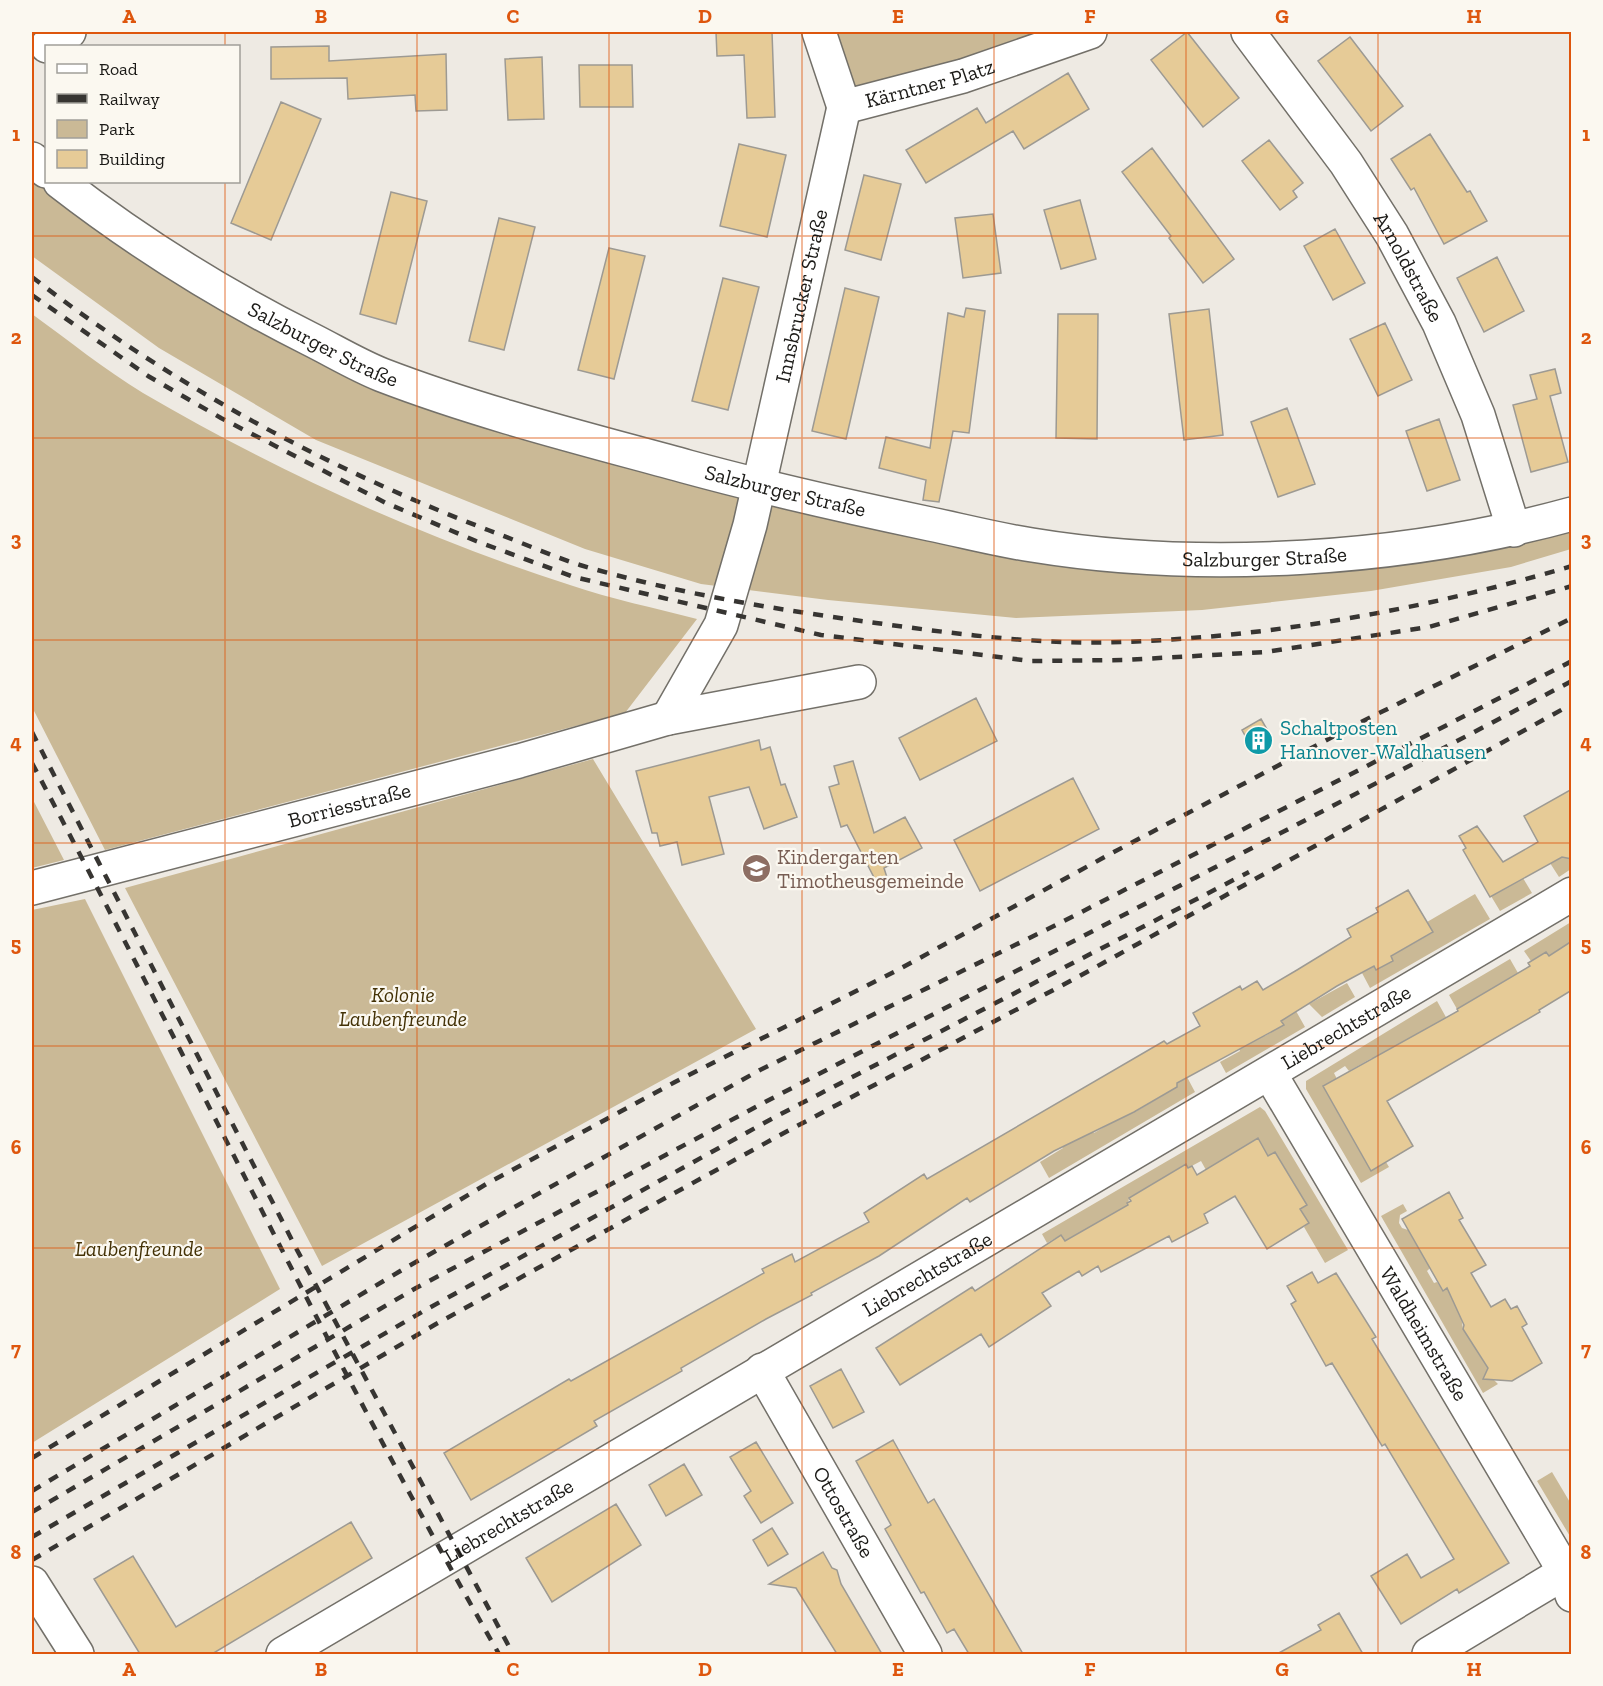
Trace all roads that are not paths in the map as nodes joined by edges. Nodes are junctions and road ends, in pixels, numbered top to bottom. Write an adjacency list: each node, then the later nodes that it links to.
1 (69, 32): 5 (street)
2 (819, 32): 8 (street, Kärntner Platz)
3 (1090, 32): 8 (street, Kärntner Platz)
4 (1248, 32): 14 (street, Arnoldstraße)
5 (50, 45)
6 (45, 49): 7 (street)
7 (32, 60)
8 (844, 106): 12 (street, Innsbrucker Straße)
9 (32, 159): 10 (street)
10 (45, 170)
11 (61, 183): 12 (street, Salzburger Straße)
12 (760, 486): 14 (street, Salzburger Straße); 16 (street)
13 (1572, 514): 14 (street, Salzburger Straße)
14 (1514, 530)
15 (859, 682): 16 (street, Borriesstraße)
16 (668, 718): 17 (street, Borriesstraße)
17 (32, 888)
18 (1572, 894): 19 (street, Liebrechtstraße)
19 (1270, 1074): 20 (street, Liebrechtstraße); 21 (street, Waldheimstraße)
20 (762, 1370): 24 (street, Liebrechtstraße); 25 (street, Ottostraße)
21 (1569, 1578): 26 (street)
22 (32, 1583): 23 (street)
23 (77, 1654)
24 (283, 1654)
25 (925, 1654)
26 (1429, 1654)

